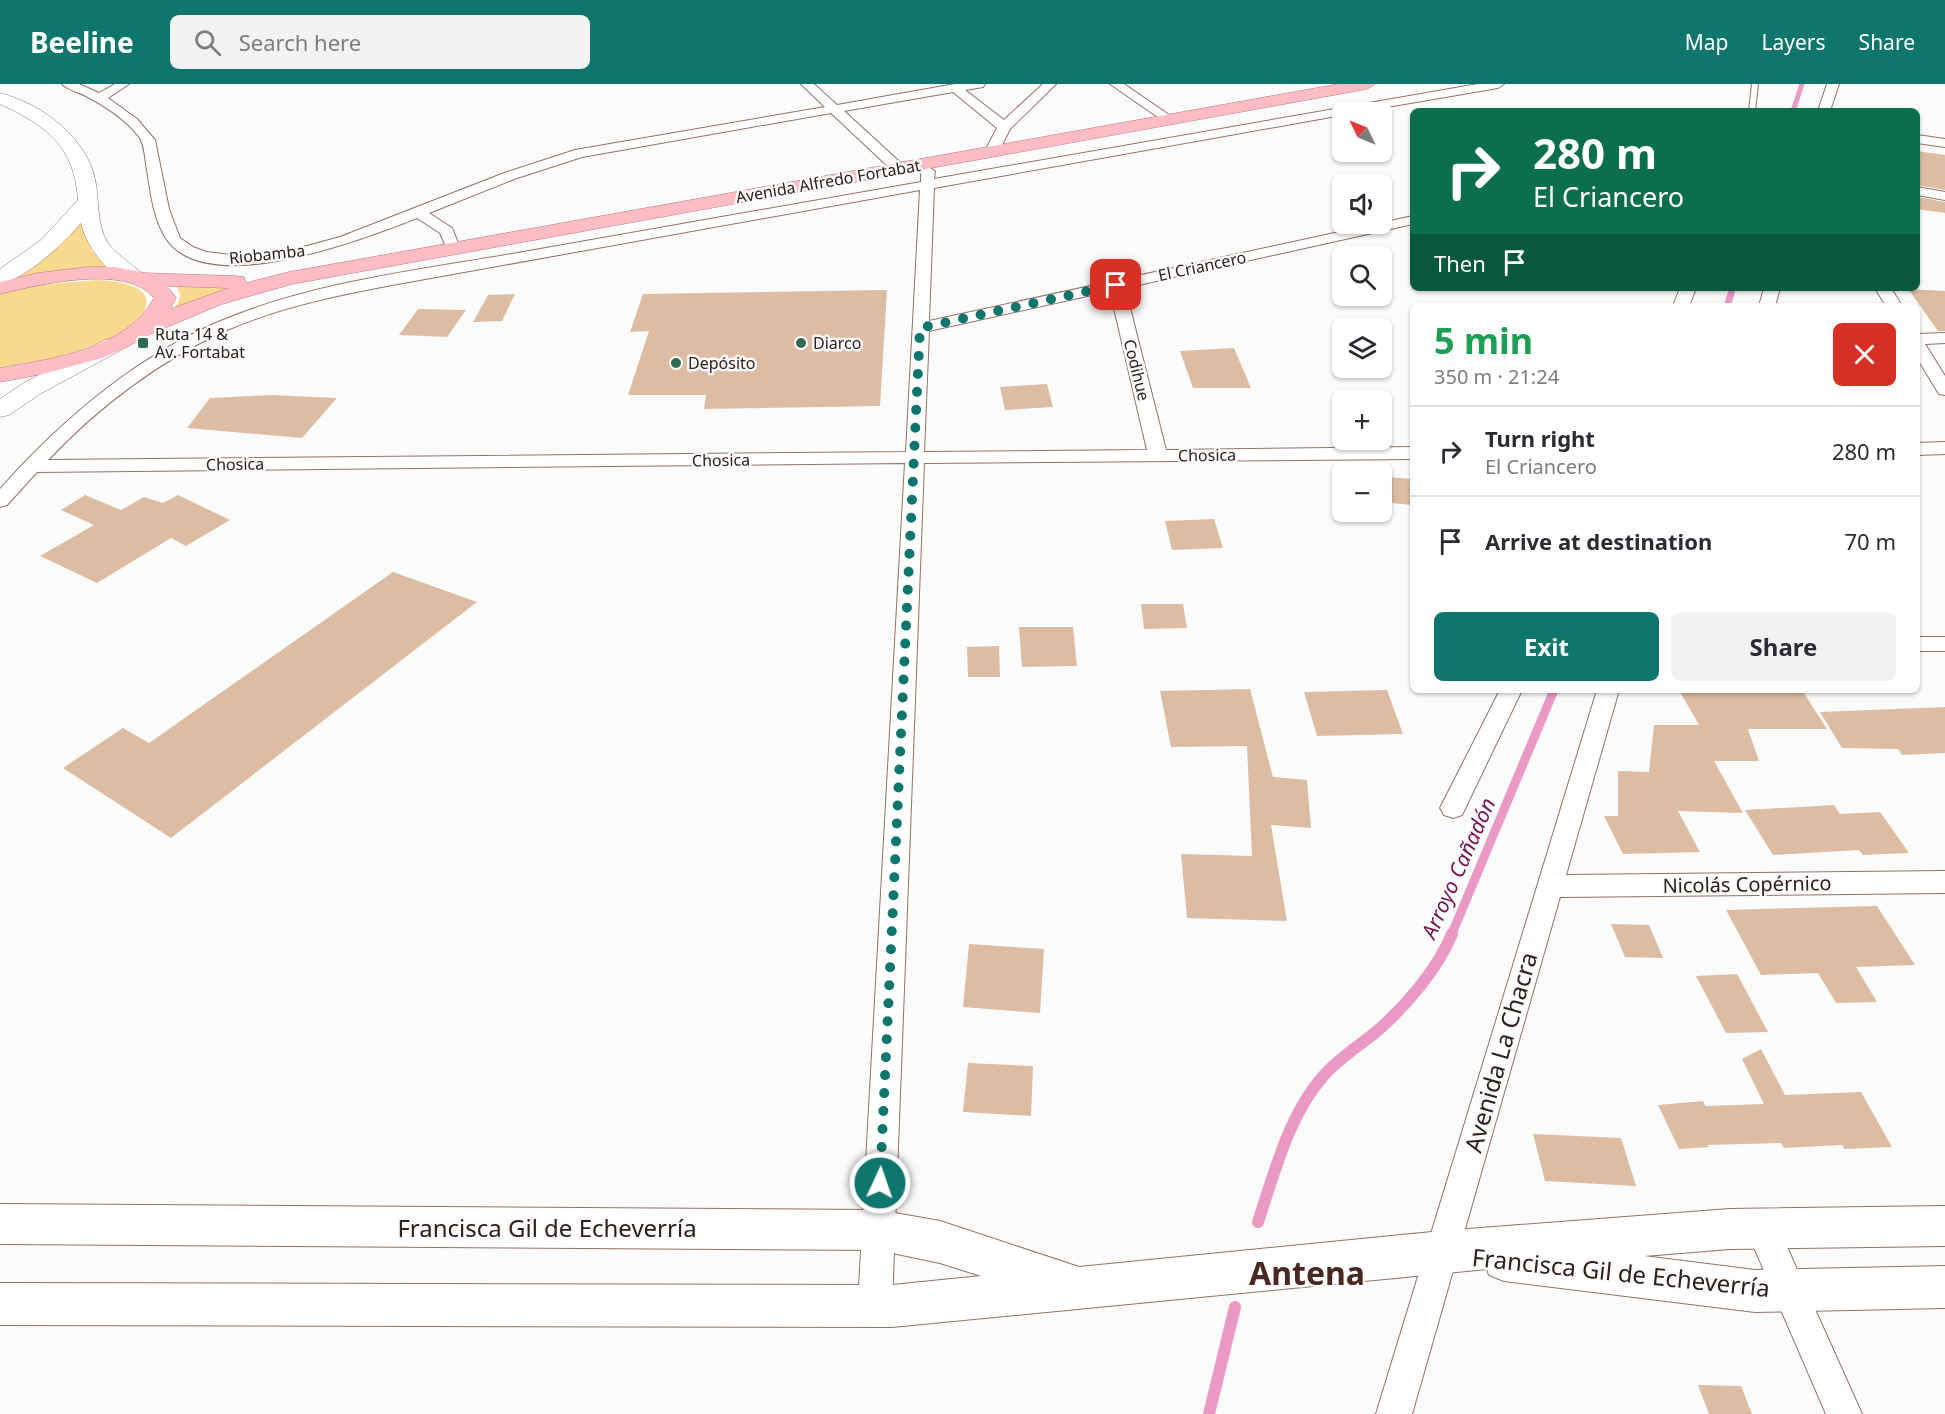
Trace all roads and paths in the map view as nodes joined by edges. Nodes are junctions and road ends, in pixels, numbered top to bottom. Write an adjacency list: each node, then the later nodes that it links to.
1 (68, 84): 13 (street, Riobamba)
2 (123, 84): 13 (street)
3 (807, 84): 16 (street)
4 (980, 84): 11 (street, Riobamba)
5 (1050, 84): 18 (street)
6 (1116, 84): 17 (street)
7 (1367, 84): 17 (highway, Avenida Alfredo Fortabat)
8 (1498, 84): 23 (street)
9 (1755, 84): 14 (lane)
10 (1833, 84): 15 (street)
11 (955, 88): 16 (street, Riobamba); 18 (street)
12 (0, 98): 26 (main road)
13 (99, 99): 27 (street, Riobamba)
14 (1752, 108)
15 (1825, 108)
16 (834, 109): 22 (street); 27 (street, Riobamba)
17 (1169, 120): 21 (highway, Avenida Alfredo Fortabat)
18 (1004, 127): 21 (street)
19 (1920, 139): 20 (street)
20 (1945, 143)
21 (992, 151): 23 (highway, Avenida Alfredo Fortabat)
22 (898, 168): 23 (highway, Avenida Alfredo Fortabat); 29 (highway, Avenida Alfredo Fortabat)
23 (927, 174): 35 (street); 48 (street)
24 (1920, 192): 25 (street)
25 (1945, 196)
26 (87, 201): 30 (main road); 31 (main road)
27 (417, 212): 29 (street)
28 (1410, 221): 33 (street, El Criancero)
29 (453, 248): 32 (highway, Avenida Alfredo Fortabat)
30 (0, 278)
31 (138, 278): 32 (highway, Avenida Alfredo Fortabat); 34 (highway, Avenida Alfredo Fortabat); 36 (highway)
32 (289, 278): 36 (highway, Avenida Alfredo Fortabat)
33 (1116, 285): 35 (street, El Criancero); 46 (street, Codihue)
34 (0, 288)
35 (920, 328): 47 (street)
36 (127, 337): 40 (highway, Avenida Alfredo Fortabat); 42 (main road)
37 (1945, 338): 38 (street)
38 (1920, 339)
39 (1920, 349): 41 (street)
40 (0, 375)
41 (1945, 390)
42 (0, 410)
43 (1945, 448): 44 (street)
44 (1920, 449)
45 (1410, 453): 46 (street, Chosica)
46 (1158, 456): 47 (street, Chosica)
47 (914, 458): 48 (street, Chosica); 60 (street)
48 (30, 466): 49 (street)
49 (0, 501)
50 (1920, 644): 51 (street)
51 (1945, 644)
52 (1510, 693): 54 (street)
53 (1607, 693): 56 (street, Avenida La Chacra)
54 (1453, 808)
55 (1945, 882): 56 (street, Nicolás Copérnico)
56 (1549, 886): 61 (street, Avenida La Chacra)
57 (0, 1224): 60 (street, Francisca Gil de Echeverría)
58 (1945, 1226): 59 (street, Francisca Gil de Echeverría)
59 (1762, 1229): 61 (street, Francisca Gil de Echeverría); 64 (street)
60 (878, 1230): 63 (street, Francisca Gil de Echeverría); 66 (street)
61 (1442, 1252): 63 (street, Francisca Gil de Echeverría); 64 (street, Francisca Gil de Echeverría); 67 (street, Avenida La Chacra)
62 (1945, 1287): 64 (street, Francisca Gil de Echeverría)
63 (1085, 1288): 66 (street, Francisca Gil de Echeverría)
64 (1789, 1290): 68 (street)
65 (0, 1304): 66 (street, Francisca Gil de Echeverría)
66 (875, 1305)
67 (1394, 1414)
68 (1844, 1414)

